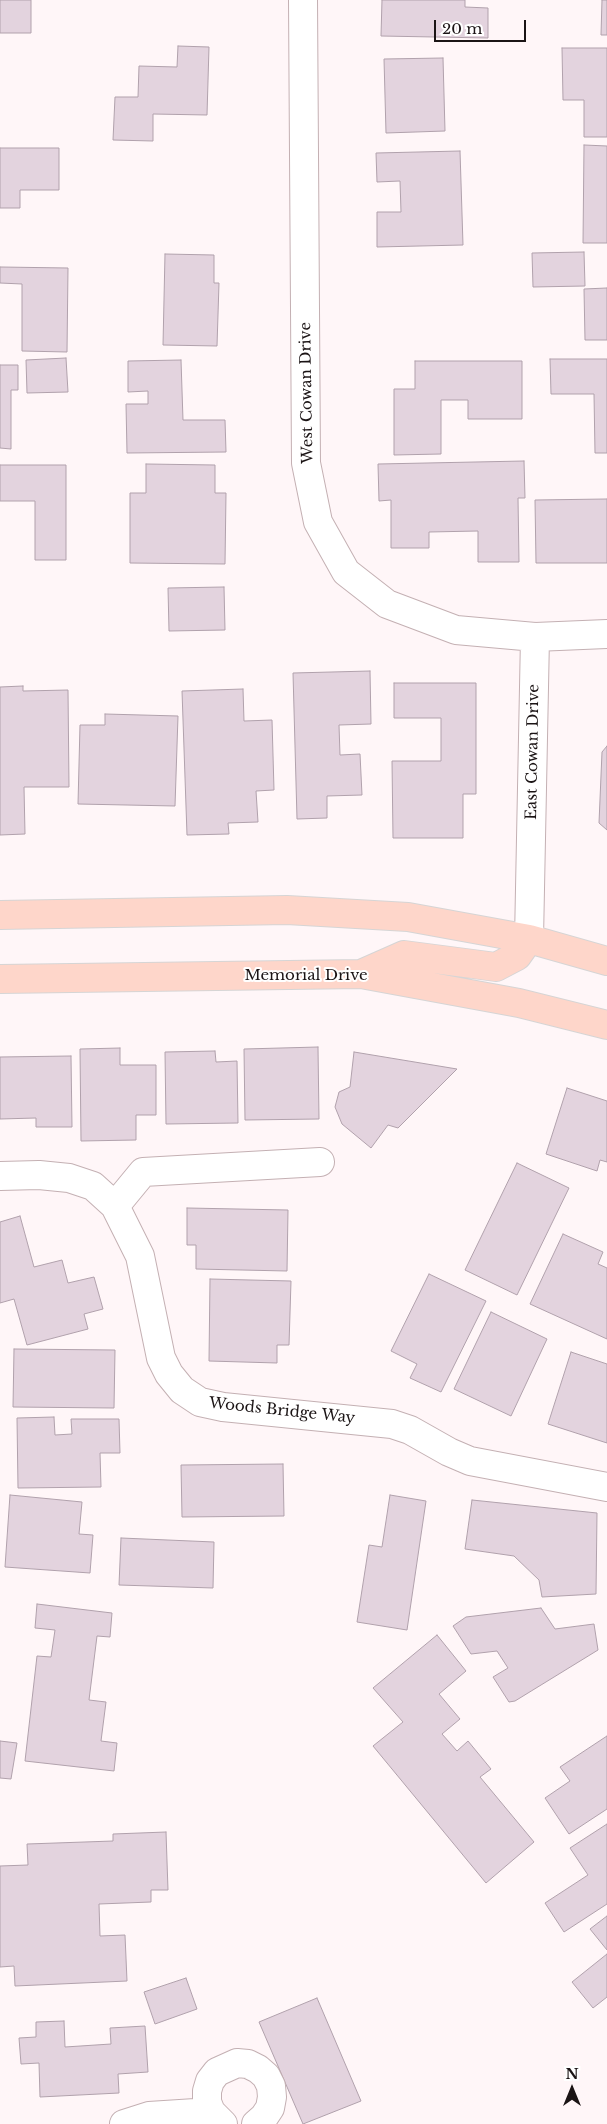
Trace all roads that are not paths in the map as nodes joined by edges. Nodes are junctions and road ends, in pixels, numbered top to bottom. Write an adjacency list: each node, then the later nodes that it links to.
1 (303, 0): 3 (street, West Cowan Drive)
2 (607, 634): 3 (street)
3 (535, 637): 5 (street, East Cowan Drive)
4 (0, 915): 5 (main road)
5 (529, 939): 6 (main road); 7 (main road)
6 (607, 961)
7 (361, 974): 8 (main road, Memorial Drive); 9 (main road, Memorial Drive)
8 (0, 979)
9 (607, 1025)
10 (320, 1162): 12 (street)
11 (0, 1176): 12 (street, Woods Bridge Way)
12 (116, 1206): 13 (street, Woods Bridge Way)
13 (607, 1488)
14 (217, 2118): 15 (street); 16 (street)
15 (124, 2124)
16 (256, 2124)

